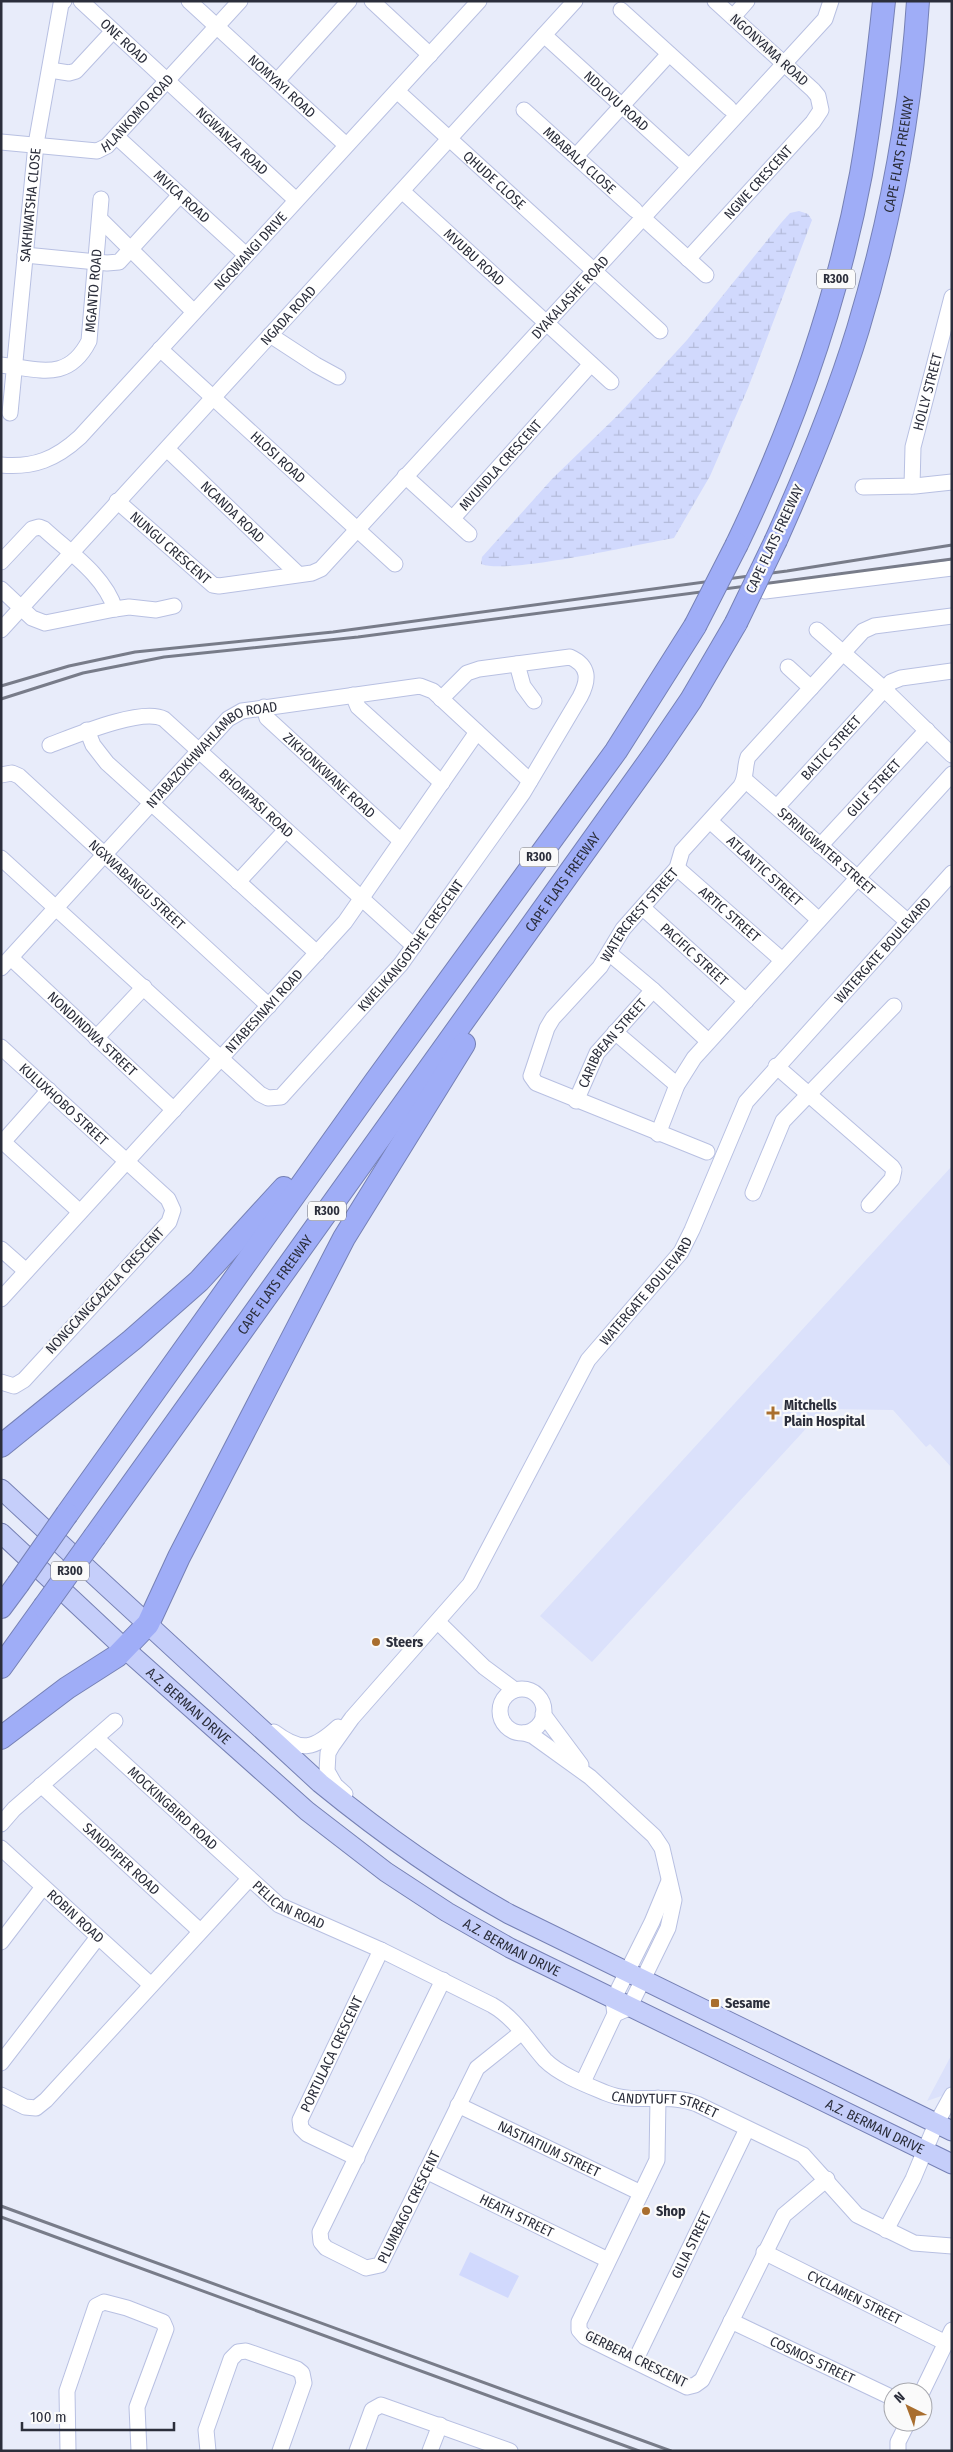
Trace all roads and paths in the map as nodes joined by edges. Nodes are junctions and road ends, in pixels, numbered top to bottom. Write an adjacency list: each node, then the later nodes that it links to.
1 (64, 1): 22 (street, SAKHWATSHA CLOSE)
2 (81, 1): 17 (street, ONE ROAD)
3 (190, 1): 16 (street, NOMYAYI ROAD)
4 (240, 1): 16 (street, HLANKOMO ROAD)
5 (349, 1): 24 (street)
6 (372, 1): 20 (street)
7 (479, 1): 20 (street, NGQWANGI DRIVE)
8 (575, 1): 18 (street, NGADA ROAD)
9 (715, 1): 15 (street, NGONYAMA ROAD)
10 (747, 1): 15 (street)
11 (830, 1): 21 (street, DYAKALASHE ROAD)
12 (884, 1): 140 (highway, R300, bridge)
13 (918, 1): 118 (highway, CAPE FLATS FREEWAY / R300, bridge)
14 (621, 10): 19 (street)
15 (733, 18): 21 (street, NGONYAMA ROAD)
16 (218, 26): 23 (street, HLANKOMO ROAD); 24 (street, NOMYAYI ROAD)
17 (113, 30): 22 (street); 23 (street, ONE ROAD)
18 (544, 35): 27 (street, NDLOVU ROAD); 31 (street, NGADA ROAD)
19 (669, 54): 27 (street); 28 (street)
20 (430, 55): 25 (street, NGQWANGI DRIVE)
21 (783, 64): 26 (street, NGONYAMA ROAD); 36 (street, DYAKALASHE ROAD)
22 (50, 70): 33 (street, SAKHWATSHA CLOSE)
23 (168, 81): 30 (street, HLANKOMO ROAD); 40 (street, NGWANZA ROAD)
24 (277, 81): 34 (street, NOMYAYI ROAD)
25 (397, 90): 31 (street, QHUDE CLOSE); 34 (street, NGQWANGI DRIVE)
26 (820, 102): 46 (street, NGWE CRESCENT)
27 (623, 106): 35 (street); 36 (street, NDLOVU ROAD)
28 (729, 108)
29 (524, 110): 35 (street, MBABALA CLOSE)
30 (117, 137): 33 (street, HLANKOMO ROAD); 38 (street, MVICA ROAD)
31 (449, 139): 37 (street, NGADA ROAD); 48 (street, QHUDE CLOSE)
32 (1, 142): 33 (street, HLANKOMO ROAD)
33 (36, 144): 44 (street, SAKHWATSHA CLOSE)
34 (346, 145): 40 (street, NGQWANGI DRIVE)
35 (576, 156): 41 (street, MBABALA CLOSE)
36 (688, 166): 41 (street, DYAKALASHE ROAD)
37 (402, 191): 52 (street, MVUBU ROAD); 54 (street, NGADA ROAD)
38 (180, 195): 43 (street); 45 (street, MVICA ROAD)
39 (101, 199): 42 (street, MGANTO ROAD)
40 (296, 200): 45 (street, NGQWANGI DRIVE)
41 (638, 214): 46 (street); 48 (street, DYAKALASHE ROAD)
42 (100, 219): 43 (street); 47 (street, MGANTO ROAD)
43 (131, 250): 47 (street); 51 (street)
44 (25, 255): 47 (street); 57 (street, SAKHWATSHA CLOSE)
45 (246, 255): 51 (street, NGQWANGI DRIVE)
46 (688, 259): 49 (street)
47 (97, 262): 57 (street, MGANTO ROAD)
48 (593, 270): 52 (street, DYAKALASHE ROAD); 53 (street, QHUDE CLOSE)
49 (706, 275)
50 (952, 297): 66 (street, HOLLY STREET)
51 (194, 312): 55 (street, NGQWANGI DRIVE)
52 (545, 322): 56 (street); 64 (street, DYAKALASHE ROAD)
53 (660, 331)
54 (270, 335): 58 (street); 60 (street, NGADA ROAD)
55 (160, 349): 60 (street, HLOSI ROAD); 63 (street, NGQWANGI DRIVE)
56 (591, 364): 59 (street); 69 (street, MVUNDLA CRESCENT)
57 (7, 366): 61 (street, SAKHWATSHA CLOSE)
58 (338, 377)
59 (611, 382)
60 (215, 398): 62 (street, NGADA ROAD); 70 (street, HLOSI ROAD)
61 (10, 413)
62 (167, 449): 68 (street, NGADA ROAD); 76 (street, NCANDA ROAD)
63 (1, 464)
64 (405, 476): 69 (street, MVUNDLA CRESCENT); 70 (street, DYAKALASHE ROAD)
65 (952, 482): 66 (street)
66 (912, 486): 67 (street)
67 (863, 487)
68 (118, 501): 72 (street, NGADA ROAD); 76 (street, NUNGU CRESCENT)
69 (453, 518): 71 (street)
70 (357, 529): 74 (street, HLOSI ROAD); 76 (street, NUNGU CRESCENT)
71 (469, 534)
72 (70, 553): 73 (street); 80 (street, NGADA ROAD); 81 (street)
73 (1, 562)
74 (395, 564)
75 (952, 568): 78 (street)
76 (298, 574)
77 (1, 589): 80 (street)
78 (765, 591)
79 (174, 606): 81 (street)
80 (22, 608): 81 (street); 83 (street, NGADA ROAD)
81 (115, 609)
82 (952, 616): 85 (street)
83 (1, 630)
84 (817, 630): 85 (street)
85 (842, 653): 89 (street); 90 (street)
86 (517, 664): 92 (street); 93 (street); 104 (street, KWELIKANGOTSHE CRESCENT)
87 (788, 668): 89 (street)
88 (952, 671): 90 (street)
89 (811, 688): 103 (street)
90 (883, 688): 96 (street); 107 (street, BALTIC STREET)
91 (353, 695): 92 (street, NTABAZOKHWAHLAMBO ROAD); 94 (street, NTABAZOKHWAHLAMBO ROAD); 105 (street)
92 (440, 699): 97 (street, NTABAZOKHWAHLAMBO ROAD)
93 (534, 702)
94 (264, 707): 99 (street, NTABAZOKHWAHLAMBO ROAD); 110 (street, ZIKHONKWANE ROAD)
95 (87, 730): 98 (street, BHOMPASI ROAD); 99 (street, BHOMPASI ROAD); 106 (street)
96 (926, 730): 100 (street); 111 (street, GULF STREET)
97 (477, 732): 104 (street); 105 (street, NTABESINAYI ROAD)
98 (50, 745)
99 (200, 752): 106 (street, NTABAZOKHWAHLAMBO ROAD); 109 (street, BHOMPASI ROAD)
100 (952, 755)
101 (952, 774): 116 (street)
102 (1, 775): 112 (street, NGXWABANGU STREET)
103 (745, 780): 107 (street, SPRINGWATER STREET); 108 (street, WATERCREST STREET)
104 (530, 781): 124 (street, KWELIKANGOTSHE CRESCENT)
105 (442, 783): 110 (street, NTABESINAYI ROAD)
106 (153, 803): 112 (street, NTABAZOKHWAHLAMBO ROAD); 117 (street)
107 (777, 807): 111 (street, SPRINGWATER STREET)
108 (710, 821): 114 (street, WATERCREST STREET); 122 (street, ATLANTIC STREET)
109 (285, 831): 117 (street); 119 (street, BHOMPASI ROAD)
110 (401, 841): 119 (street, NTABESINAYI ROAD)
111 (820, 846): 116 (street, SPRINGWATER STREET)
112 (105, 856): 121 (street, NTABAZOKHWAHLAMBO ROAD); 132 (street, NGXWABANGU STREET)
113 (2, 860): 121 (street)
114 (677, 868): 120 (street, WATERCREST STREET); 127 (street, ARTIC STREET)
115 (952, 872): 123 (street, WATERGATE BOULEVARD)
116 (858, 877): 122 (street); 123 (street, SPRINGWATER STREET)
117 (238, 882): 125 (street)
118 (559, 887): 166 (highway); 168 (highway, CAPE FLATS FREEWAY / R300, bridge)
119 (362, 900): 124 (street, BHOMPASI ROAD); 125 (street, NTABESINAYI ROAD)
120 (643, 908): 126 (street, WATERCREST STREET); 131 (street, PACIFIC STREET)
121 (57, 909): 128 (street, NTABAZOKHWAHLAMBO ROAD); 129 (street)
122 (819, 920): 127 (street)
123 (907, 921): 139 (street, WATERGATE BOULEVARD)
124 (414, 946): 138 (street, KWELIKANGOTSHE CRESCENT)
125 (317, 953): 132 (street, NTABESINAYI ROAD)
126 (609, 954): 130 (street); 144 (street, WATERCREST STREET)
127 (782, 960): 131 (street)
128 (6, 963): 135 (street, NONDINDWA STREET)
129 (144, 987): 135 (street); 138 (street)
130 (653, 990): 134 (street, CARIBBEAN STREET); 136 (street)
131 (746, 1001): 136 (street)
132 (269, 1006): 138 (street, NTABESINAYI ROAD)
133 (894, 1006): 143 (street)
134 (615, 1032): 141 (street); 144 (street, CARIBBEAN STREET)
135 (96, 1038): 145 (street, NONDINDWA STREET)
136 (708, 1041): 141 (street)
137 (1, 1047): 142 (street, KULUXHOBO STREET)
138 (221, 1059): 145 (street, NTABESINAYI ROAD)
139 (776, 1066): 143 (street); 165 (street, WATERGATE BOULEVARD)
140 (376, 1082): 156 (highway); 163 (highway, R300, bridge)
141 (677, 1085): 146 (street)
142 (49, 1090): 147 (street); 149 (street, KULUXHOBO STREET)
143 (810, 1095): 150 (street); 151 (street)
144 (576, 1101): 146 (street, WATERCREST STREET)
145 (174, 1110): 149 (street, NTABESINAYI ROAD)
146 (658, 1134): 148 (street, WATERCREST STREET)
147 (2, 1141): 152 (street)
148 (707, 1152)
149 (127, 1161): 152 (street, NTABESINAYI ROAD); 157 (street, NONGCANGCAZELA CRESCENT)
150 (754, 1193)
151 (869, 1205)
152 (80, 1212): 154 (street, NTABESINAYI ROAD)
153 (1, 1249): 154 (street)
154 (26, 1271): 155 (street)
155 (1, 1299)
156 (132, 1340): 158 (highway); 159 (highway)
157 (1, 1382)
158 (1, 1446)
159 (1, 1451)
160 (1, 1489): 166 (main road, A.Z. BERMAN DRIVE)
161 (1, 1522): 164 (main road)
162 (1, 1533): 164 (main road)
163 (1, 1607)
164 (81, 1608): 167 (main road, A.Z. BERMAN DRIVE)
165 (438, 1622): 169 (street); 174 (street, WATERGATE BOULEVARD)
166 (148, 1624): 167 (highway); 171 (main road, A.Z. BERMAN DRIVE)
167 (125, 1649): 177 (highway); 193 (main road, A.Z. BERMAN DRIVE)
168 (1, 1667)
169 (484, 1667): 170 (street); 172 (street)
170 (515, 1690): 172 (street); 173 (street)
171 (224, 1693): 174 (street, WATERGATE BOULEVARD); 182 (main road, A.Z. BERMAN DRIVE)
172 (500, 1706): 176 (street)
173 (543, 1714): 176 (street); 179 (street)
174 (352, 1718): 182 (street, WATERGATE BOULEVARD)
175 (114, 1722): 178 (street)
176 (524, 1732): 179 (street)
177 (1, 1738)
178 (96, 1738): 180 (street); 184 (street, MOCKINGBIRD ROAD)
179 (590, 1778): 190 (street)
180 (41, 1785): 181 (street); 186 (street, SANDPIPER ROAD)
181 (1, 1824)
182 (376, 1828): 190 (main road, A.Z. BERMAN DRIVE)
183 (1, 1848): 185 (street, ROBIN ROAD)
184 (249, 1879): 186 (street, PELICAN ROAD); 189 (street, PELICAN ROAD)
185 (43, 1887): 187 (street, ROBIN ROAD); 188 (street)
186 (200, 1931): 192 (street, PELICAN ROAD)
187 (98, 1937): 192 (street, ROBIN ROAD); 195 (street)
188 (1, 1942)
189 (381, 1950): 191 (street, CANDYTUFT STREET); 204 (street, PORTULACA CRESCENT)
190 (635, 1976): 193 (street); 201 (main road, A.Z. BERMAN DRIVE)
191 (442, 1980): 194 (street, CANDYTUFT STREET); 204 (street, PLUMBAGO CRESCENT)
192 (150, 1985): 197 (street)
193 (619, 2008): 196 (street); 203 (main road, A.Z. BERMAN DRIVE)
194 (522, 2032): 196 (street, CANDYTUFT STREET); 200 (street, PLUMBAGO CRESCENT)
195 (1, 2063)
196 (583, 2082): 199 (street, CANDYTUFT STREET)
197 (1, 2095)
198 (952, 2095): 201 (street)
199 (658, 2098): 202 (street, CANDYTUFT STREET); 208 (street, GERBERA CRESCENT)
200 (458, 2105): 206 (street, PLUMBAGO CRESCENT); 208 (street, NASTIATIUM STREET)
201 (944, 2127): 203 (street)
202 (747, 2129): 207 (street, CANDYTUFT STREET); 215 (street, GILIA STREET)
203 (925, 2151): 205 (main road, A.Z. BERMAN DRIVE); 209 (street)
204 (356, 2158): 206 (street, PLUMBAGO CRESCENT)
205 (952, 2164)
206 (426, 2171): 212 (street, HEATH STREET)
207 (827, 2179): 209 (street, CANDYTUFT STREET); 211 (street, GERBERA CRESCENT)
208 (641, 2193): 212 (street, GERBERA CRESCENT)
209 (886, 2230): 210 (street, CANDYTUFT STREET)
210 (952, 2246)
211 (764, 2252): 213 (street, GERBERA CRESCENT); 214 (street, CYCLAMEN STREET)
212 (608, 2260): 215 (street, GERBERA CRESCENT)
213 (731, 2321): 215 (street, GERBERA CRESCENT); 217 (street, COSMOS STREET)
214 (949, 2336): 216 (street)
215 (635, 2360)
216 (927, 2382)
217 (883, 2393)
218 (440, 2425): 220 (street); 225 (street); 226 (street)
219 (903, 2432): 228 (street)
220 (473, 2444): 227 (street)
221 (68, 2451): 222 (street)
222 (139, 2451)
223 (208, 2451): 224 (street)
224 (280, 2451)
225 (357, 2451)
226 (430, 2451)
227 (510, 2451)
228 (898, 2451)

